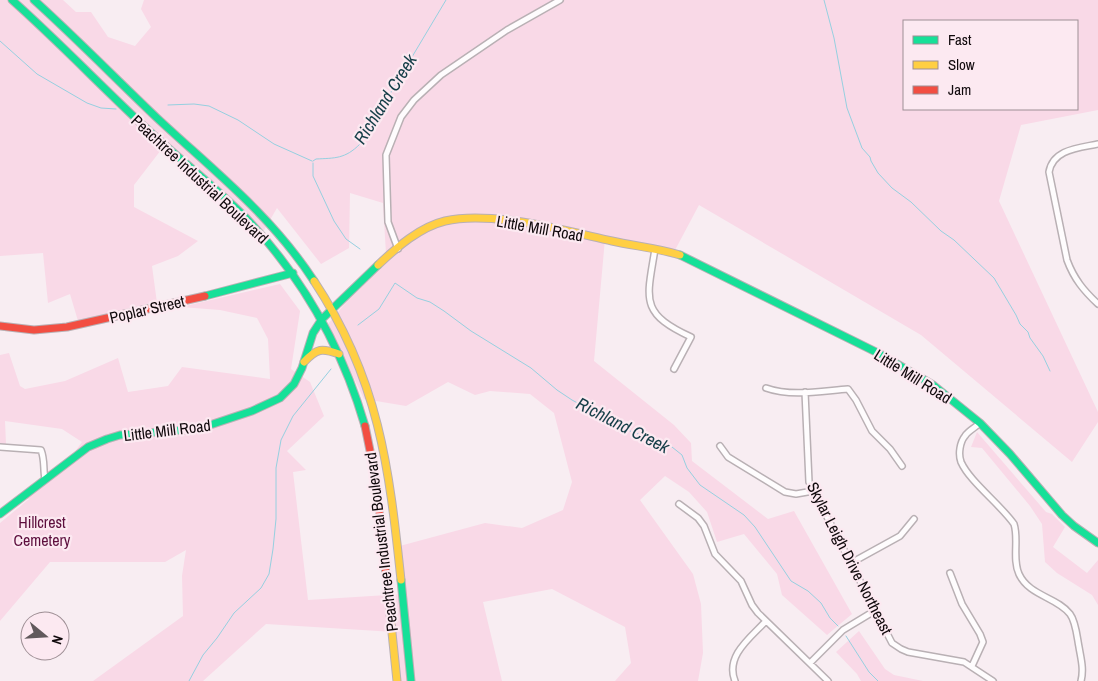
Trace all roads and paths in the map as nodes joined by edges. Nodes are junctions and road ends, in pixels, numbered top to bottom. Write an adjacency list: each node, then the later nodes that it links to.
1 (12, 0): 5 (main road, Peachtree Industrial Boulevard)
2 (34, 0): 4 (main road, Peachtree Industrial Boulevard)
3 (560, 0): 7 (street)
4 (136, 98): 5 (main road); 11 (main road, Peachtree Industrial Boulevard)
5 (126, 108): 9 (main road, Peachtree Industrial Boulevard)
6 (1098, 144): 10 (street)
7 (398, 249): 8 (main road, Little Mill Road); 11 (main road, Little Mill Road)
8 (655, 249): 16 (street); 19 (main road, Little Mill Road)
9 (293, 273): 12 (main road, Peachtree Industrial Boulevard); 13 (main road, Poplar Street)
10 (1098, 304)
11 (333, 310): 12 (main road, Little Mill Road); 31 (main road, Peachtree Industrial Boulevard)
12 (322, 319): 14 (main road, Peachtree Industrial Boulevard); 15 (main road, Little Mill Road)
13 (0, 326)
14 (339, 354): 15 (main road); 32 (main road, Peachtree Industrial Boulevard)
15 (304, 362): 23 (main road, Little Mill Road)
16 (674, 369)
17 (766, 388): 18 (street)
18 (805, 392): 22 (street); 24 (street, Skylar Leigh Drive Northeast)
19 (980, 423): 28 (main road, Little Mill Road); 42 (street)
20 (720, 446): 24 (street)
21 (0, 447): 23 (street)
22 (902, 466)
23 (45, 479): 26 (main road, Little Mill Road)
24 (813, 491): 29 (street, Skylar Leigh Drive Northeast)
25 (678, 504): 34 (street)
26 (0, 514)
27 (914, 520): 29 (street)
28 (1098, 544)
29 (851, 563): 33 (street, Skylar Leigh Drive Northeast)
30 (950, 573): 36 (street)
31 (402, 595): 32 (main road); 38 (main road, Peachtree Industrial Boulevard)
32 (388, 596): 37 (main road, Peachtree Industrial Boulevard)
33 (876, 610): 35 (street); 36 (street, Skylar Leigh Drive Northeast)
34 (766, 621): 35 (street); 39 (street)
35 (810, 663): 40 (street)
36 (972, 666): 41 (street, Skylar Leigh Drive Northeast)
37 (397, 681)
38 (411, 681)
39 (734, 681)
40 (828, 681)
41 (993, 681)
42 (1082, 681)

